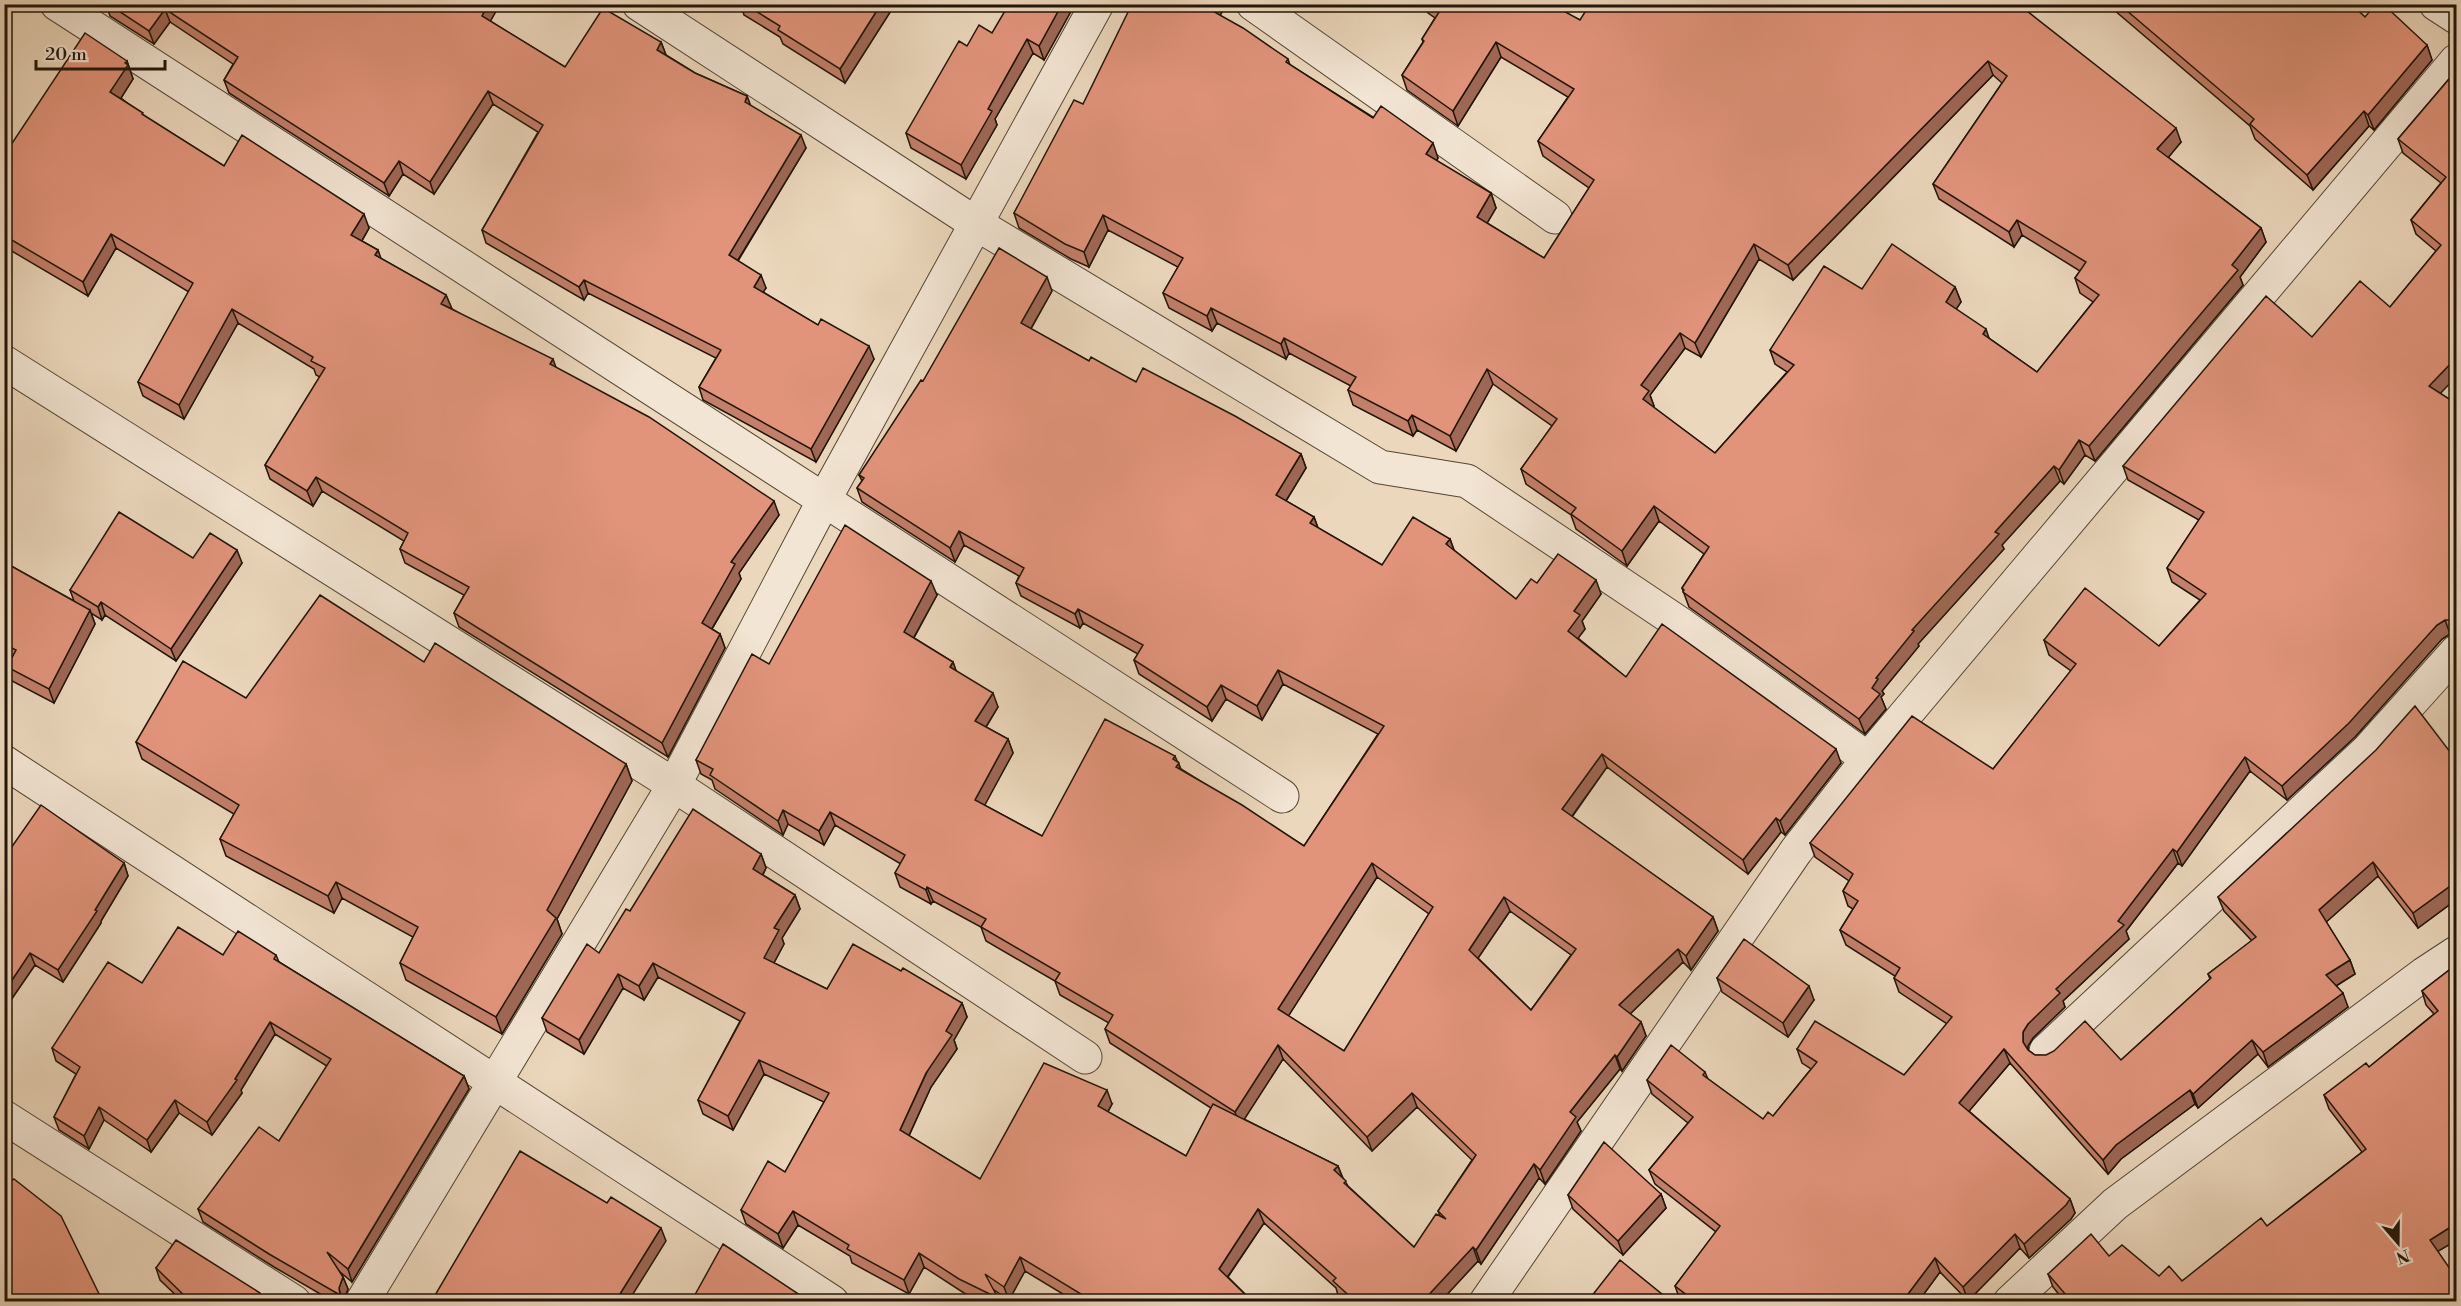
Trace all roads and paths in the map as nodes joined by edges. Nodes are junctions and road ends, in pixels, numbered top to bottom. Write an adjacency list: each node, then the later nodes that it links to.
1 (57, 4): 11 (street)
2 (639, 4): 9 (street)
3 (1097, 4): 9 (street)
4 (1253, 4): 8 (street)
5 (2436, 4): 6 (street)
6 (2457, 17)
7 (2457, 61): 13 (street)
8 (1555, 217)
9 (975, 223): 11 (street); 13 (street)
10 (4, 362): 15 (street)
11 (824, 500): 15 (street); 16 (street)
12 (2457, 652): 18 (street)
13 (1868, 759): 25 (street)
14 (4, 762): 20 (street)
15 (674, 785): 19 (street); 20 (street)
16 (1282, 796)
17 (2457, 953): 26 (street)
18 (2046, 1051)
19 (1085, 1057)
20 (496, 1080): 23 (street); 24 (street)
21 (4, 1117): 22 (street)
22 (294, 1302)
23 (362, 1302)
24 (832, 1302)
25 (1485, 1302)
26 (2010, 1302)

